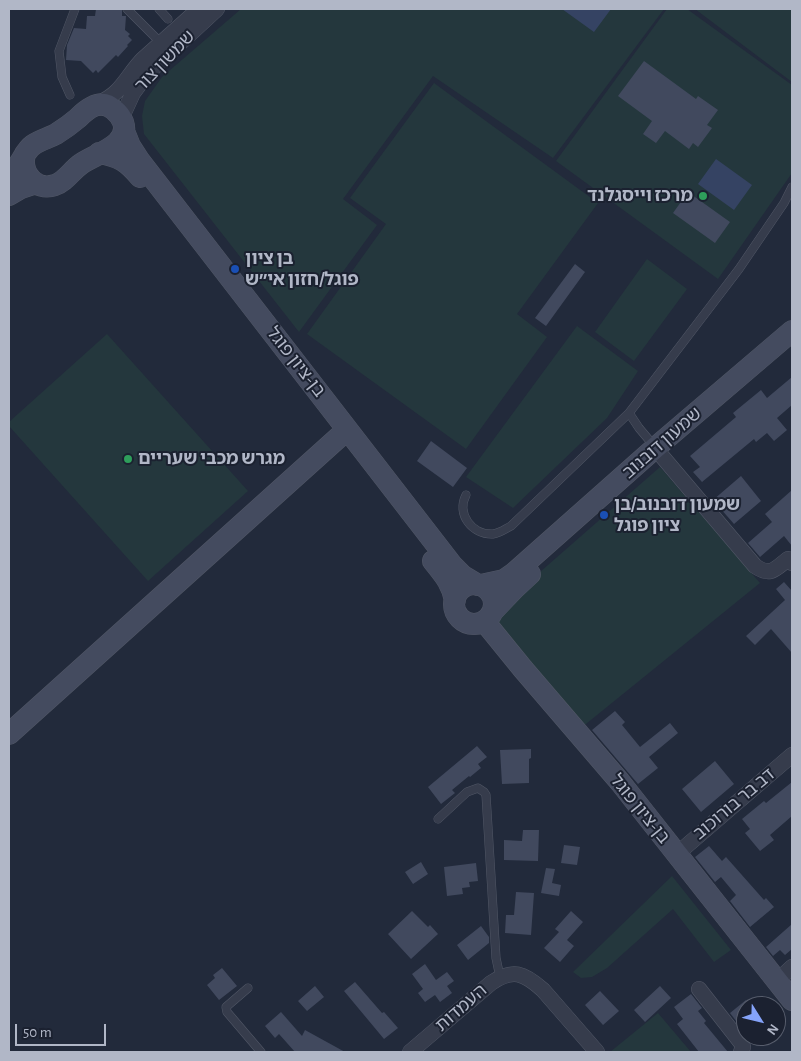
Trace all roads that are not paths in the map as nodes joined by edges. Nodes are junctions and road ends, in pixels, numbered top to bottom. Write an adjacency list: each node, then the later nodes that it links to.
1 (74, 9): 8 (lane)
2 (127, 9): 7 (lane)
3 (159, 9): 6 (lane)
4 (199, 9): 7 (street, שמשון צור)
5 (217, 9): 10 (street, שמשון צור)
6 (168, 19)
7 (161, 43): 9 (street, שמשון צור)
8 (70, 95)
9 (97, 104): 10 (street); 12 (street)
10 (123, 125): 11 (street); 26 (street, בן-ציון פוגל)
11 (99, 153): 14 (street); 22 (street, בן-ציון פוגל)
12 (25, 154): 13 (street); 14 (street)
13 (9, 175)
14 (36, 183): 16 (street)
15 (792, 186): 18 (lane)
16 (9, 195)
17 (792, 195): 18 (lane)
18 (784, 203): 21 (lane)
19 (792, 331): 23 (street, שמעון דובנוב)
20 (792, 345): 23 (street, שמעון דובנוב)
21 (629, 413): 23 (lane); 24 (lane)
22 (338, 437): 27 (street, בן-ציון פוגל); 29 (street)
23 (659, 453): 25 (street); 26 (street, שמעון דובנוב); 28 (street, שמעון דובנוב)
24 (466, 495)
25 (791, 559)
26 (480, 585): 27 (street); 28 (street)
27 (455, 600): 28 (street)
28 (488, 616): 32 (street, בן-ציון פוגל)
29 (9, 734)
30 (792, 755): 32 (street, דב בר בורוכוב)
31 (438, 819): 34 (lane)
32 (677, 854): 33 (street, בן-ציון פוגל)
33 (785, 974): 37 (street, בן-ציון פוגל)
34 (500, 977): 39 (street, העמדות); 40 (street, העמדות)
35 (248, 988): 38 (lane)
36 (699, 989): 41 (street)
37 (792, 1000)
38 (261, 1052)
39 (410, 1052)
40 (597, 1052)
41 (741, 1052)

